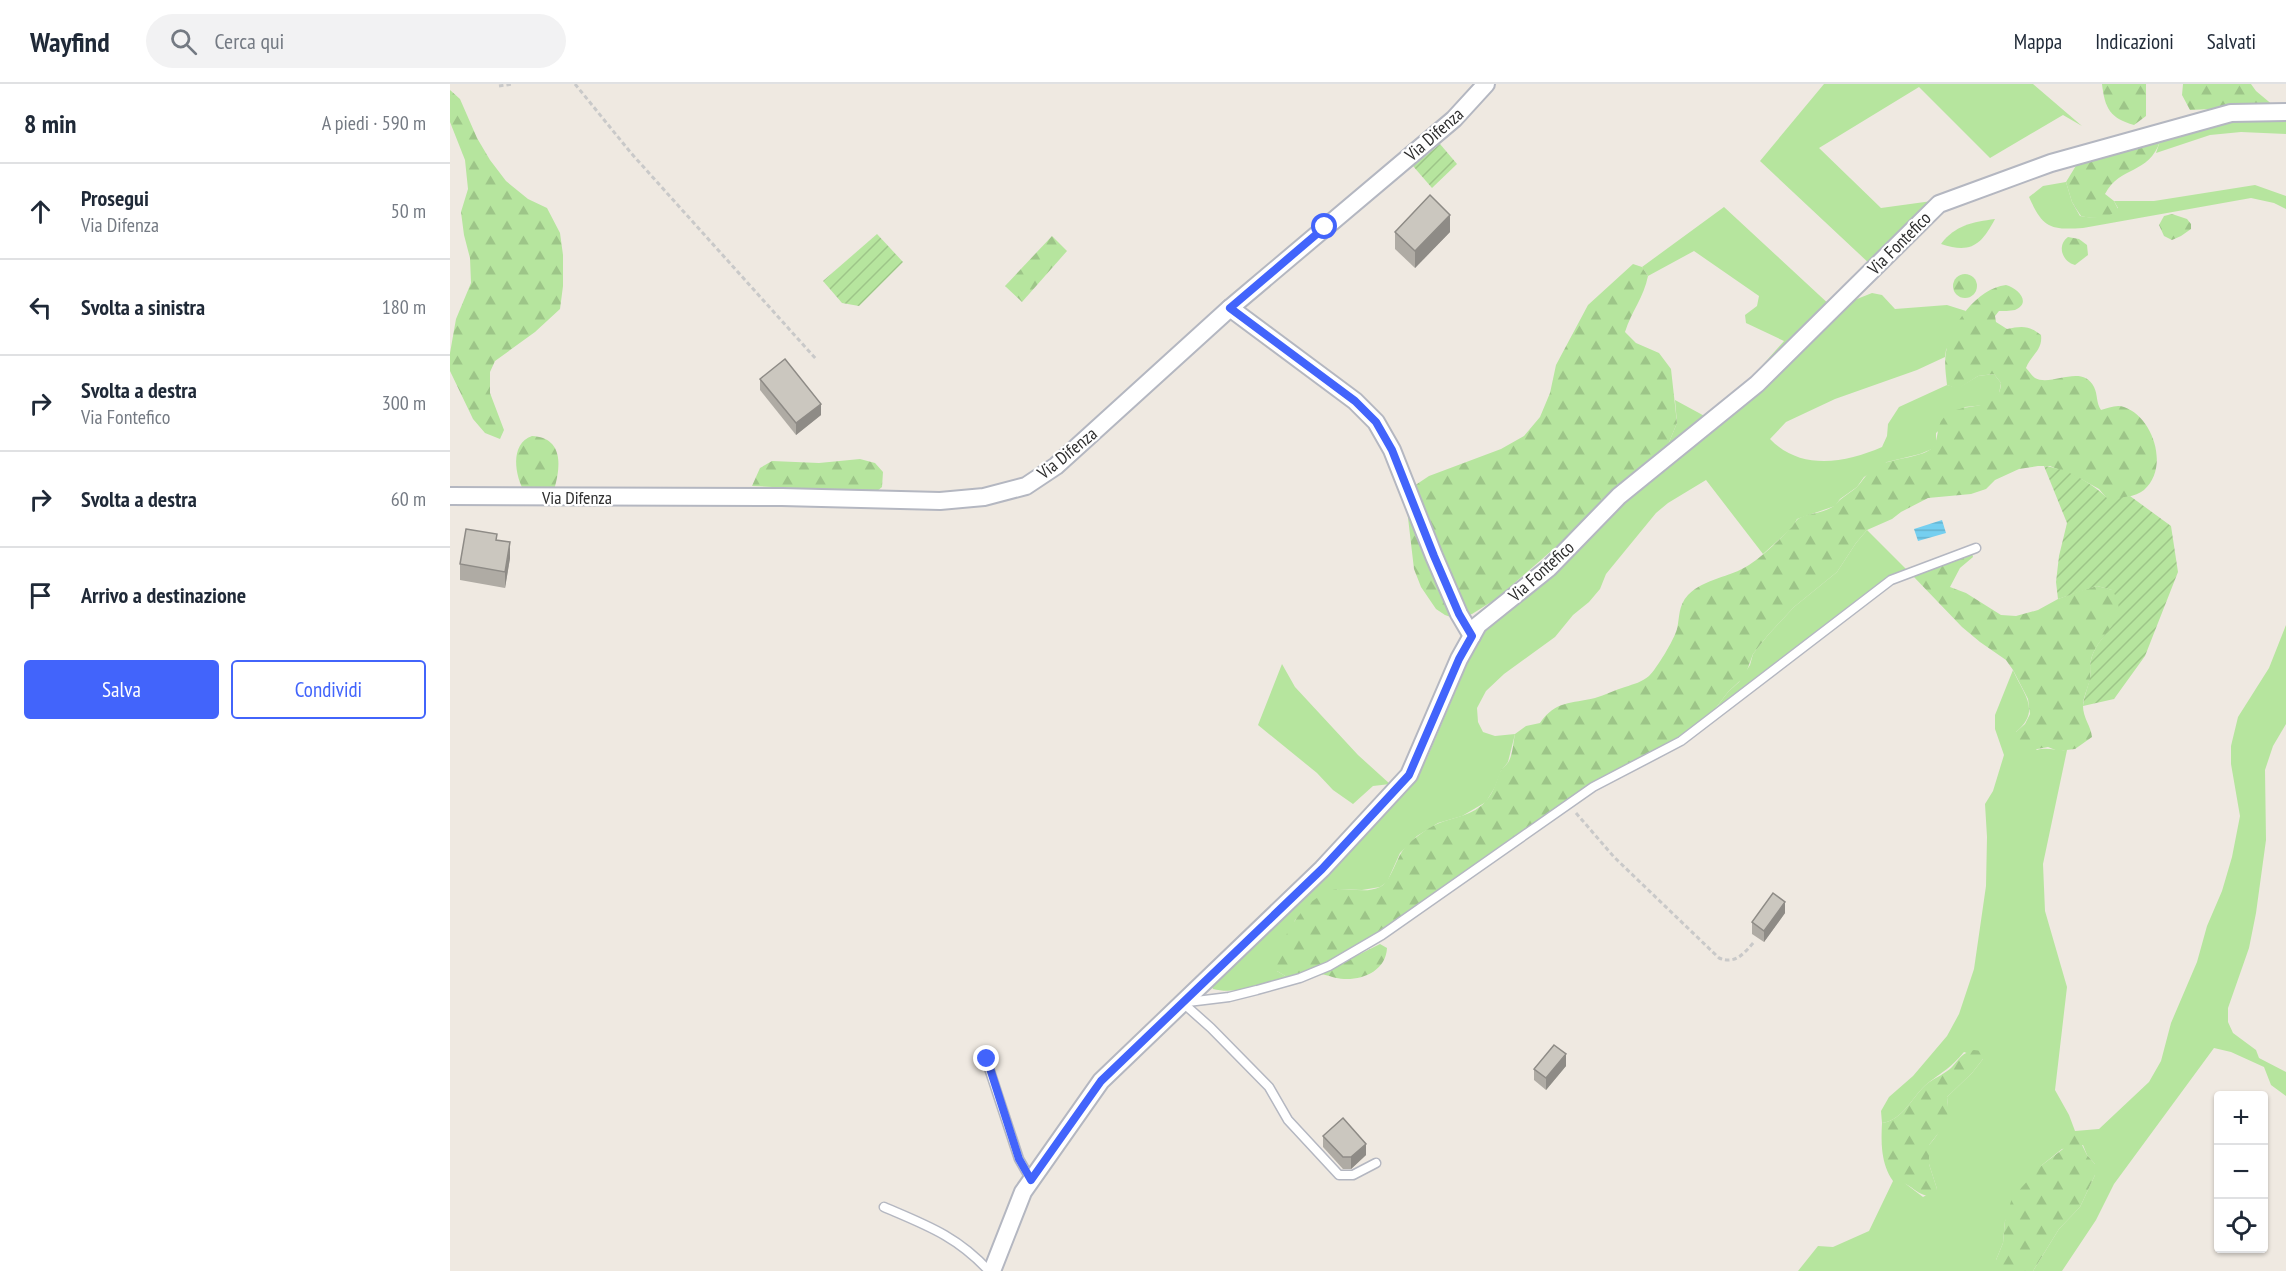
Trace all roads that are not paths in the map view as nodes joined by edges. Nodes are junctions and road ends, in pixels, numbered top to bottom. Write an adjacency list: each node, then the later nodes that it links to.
1 (1486, 84): 3 (street, Via Difenza)
2 (2286, 112): 6 (street, Via Fontefico)
3 (1230, 308): 4 (street, Via Difenza); 6 (street)
4 (450, 496)
5 (1976, 548): 7 (lane)
6 (1472, 636): 7 (street, Via Fontefico)
7 (1183, 1003): 9 (lane); 10 (street, Via Fontefico)
8 (987, 1059): 10 (lane)
9 (1376, 1164)
10 (1031, 1180): 12 (street, Via Fontefico)
11 (884, 1207): 12 (lane)
12 (991, 1271)

